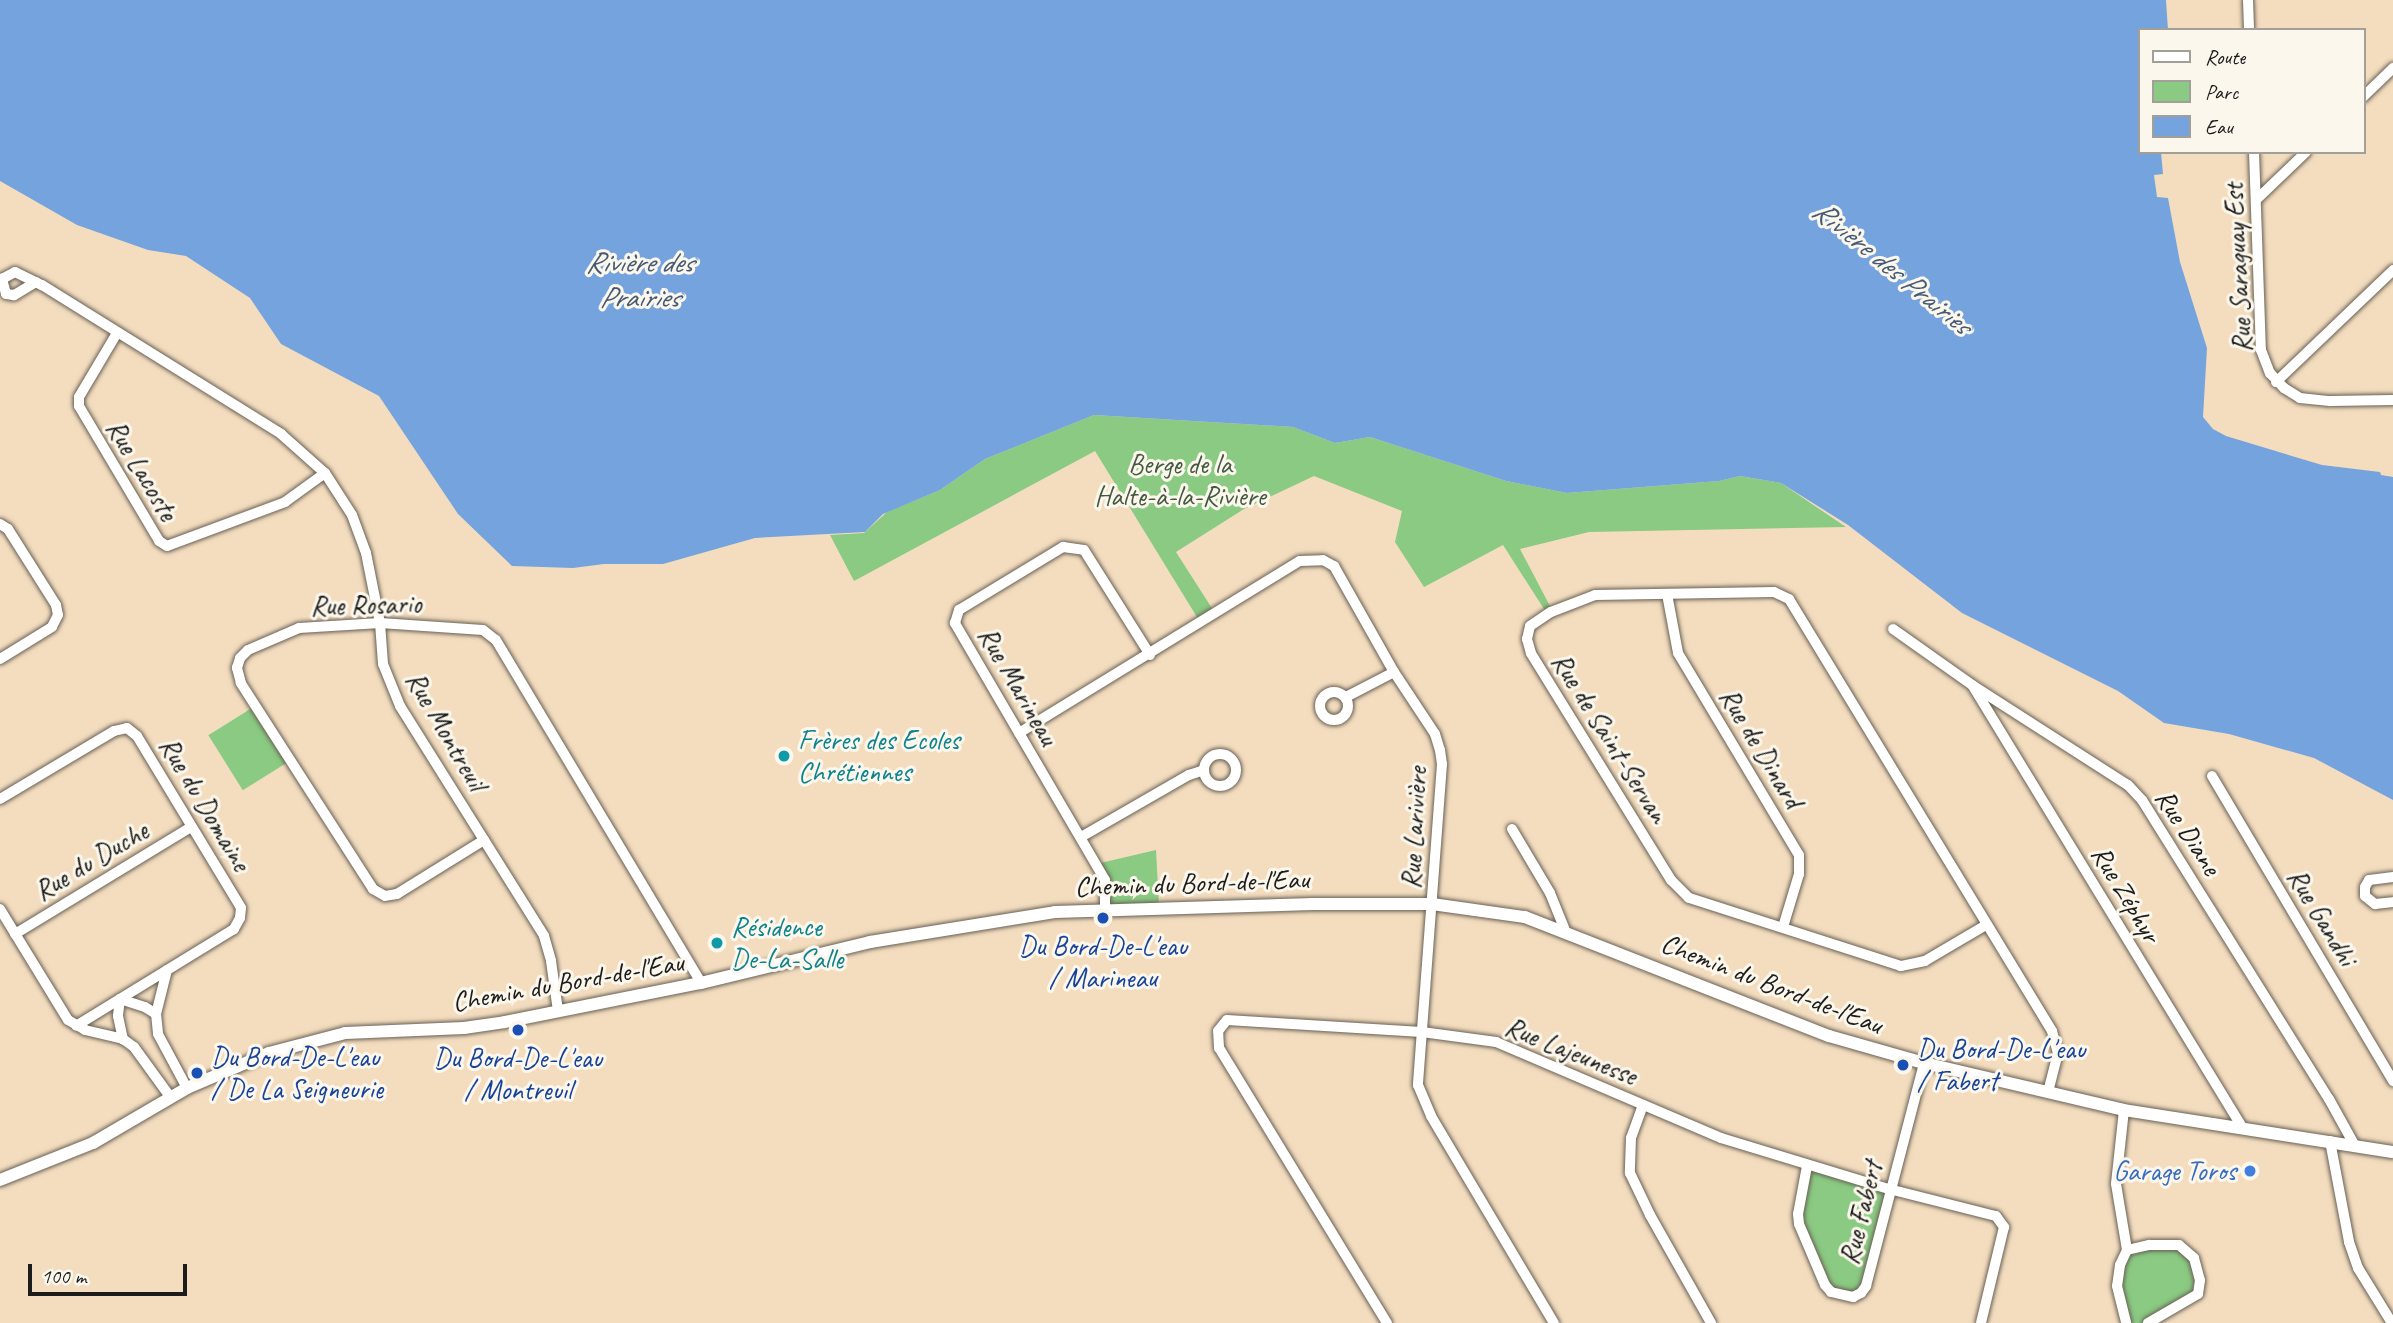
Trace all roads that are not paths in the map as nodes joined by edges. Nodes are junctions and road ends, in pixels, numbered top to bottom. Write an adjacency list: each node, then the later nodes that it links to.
1 (2250, 2): 2 (street)
2 (2249, 28)
3 (2393, 68): 4 (street)
4 (2365, 95)
5 (2254, 154): 7 (street, Rue Saraguay Est)
6 (2304, 154): 7 (street)
7 (2256, 200): 11 (street, Rue Saraguay Est)
8 (2393, 270): 11 (street)
9 (36, 282): 10 (street, Rue Montreuil)
10 (117, 333): 13 (street, Rue Montreuil); 13 (street, Rue Lacoste)
11 (2276, 382): 12 (street, Rue Saraguay Est)
12 (2393, 400)
13 (325, 473): 16 (street, Rue Montreuil)
14 (0, 524): 19 (street)
15 (1667, 594): 36 (street, Rue de Saint-Servan); 37 (street, Rue de Dinard); 37 (street, Rue de Saint-Servan)
16 (380, 623): 30 (street, Rue Montreuil); 30 (street, Rue Rosario); 41 (street, Rue Rosario)
17 (1894, 629): 21 (street, Rue Diane)
18 (1150, 655): 20 (street, Rue Larivière); 23 (street, Rue Larivière); 23 (street, Rue Marineau)
19 (0, 659)
20 (1394, 672): 22 (street); 33 (street, Rue Larivière)
21 (1972, 685): 55 (street, Rue Zéphyr); 57 (street, Rue Diane)
22 (1346, 697)
23 (1018, 733): 29 (street, Rue Marineau)
24 (1204, 770): 29 (street)
25 (2212, 776): 49 (street, Rue Gandhi)
26 (0, 799): 27 (street, Rue du Domaine)
27 (191, 827): 39 (street, Rue du Duche); 40 (street, Rue du Domaine)
28 (1512, 829): 38 (street)
29 (1081, 837): 35 (street, Rue Marineau)
30 (484, 840): 43 (street, Rue Montreuil)
31 (2393, 877): 32 (street)
32 (2393, 902)
33 (1432, 904): 35 (street, Chemin du Bord-de-l'Eau); 38 (street, Chemin du Bord-de-l'Eau); 46 (street, Rue Larivière)
34 (0, 909): 39 (street)
35 (1105, 909): 41 (street, Chemin du Bord-de-l'Eau)
36 (1986, 925): 37 (street, Rue de Saint-Servan); 51 (street, Rue de Saint-Servan)
37 (1783, 927)
38 (1565, 930): 48 (street, Chemin du Bord-de-l'Eau)
39 (15, 934): 45 (street)
40 (167, 970): 42 (street, Rue du Domaine); 44 (street)
41 (701, 983): 43 (street, Chemin du Bord-de-l'Eau)
42 (120, 999): 44 (street); 45 (street, Rue du Domaine); 47 (street)
43 (558, 1011): 50 (street, Chemin du Bord-de-l'Eau)
44 (156, 1014): 50 (street)
45 (76, 1026): 47 (street)
46 (1422, 1032): 53 (street, Rue Lajeunesse); 63 (street, Rue Lajeunesse); 64 (street, Rue Larivière)
47 (123, 1040): 52 (street)
48 (1924, 1063): 51 (street, Chemin du Bord-de-l'Eau); 61 (street, Rue Fabert)
49 (2393, 1081)
50 (187, 1088): 52 (street, Chemin du Bord-de-l'Eau)
51 (2048, 1092): 54 (street, Chemin du Bord-de-l'Eau)
52 (171, 1098): 60 (street, Chemin du Bord-de-l'Eau)
53 (1643, 1105): 59 (street, Rue Lajeunesse); 65 (street)
54 (2124, 1110): 55 (street, Chemin du Bord-de-l'Eau); 62 (street)
55 (2242, 1127): 56 (street, Chemin du Bord-de-l'Eau)
56 (2330, 1141): 57 (street, Chemin du Bord-de-l'Eau); 69 (street)
57 (2355, 1146): 58 (street, Chemin du Bord-de-l'Eau)
58 (2393, 1152)
59 (1807, 1166): 61 (street, Rue Lajeunesse); 61 (street, Rue Fabert)
60 (0, 1180)
61 (1889, 1189): 66 (street, Rue Lajeunesse)
62 (2127, 1250): 67 (street); 68 (street)
63 (1387, 1323)
64 (1554, 1323)
65 (1711, 1323)
66 (1981, 1323)
67 (2126, 1323)
68 (2148, 1323)
69 (2392, 1323)

